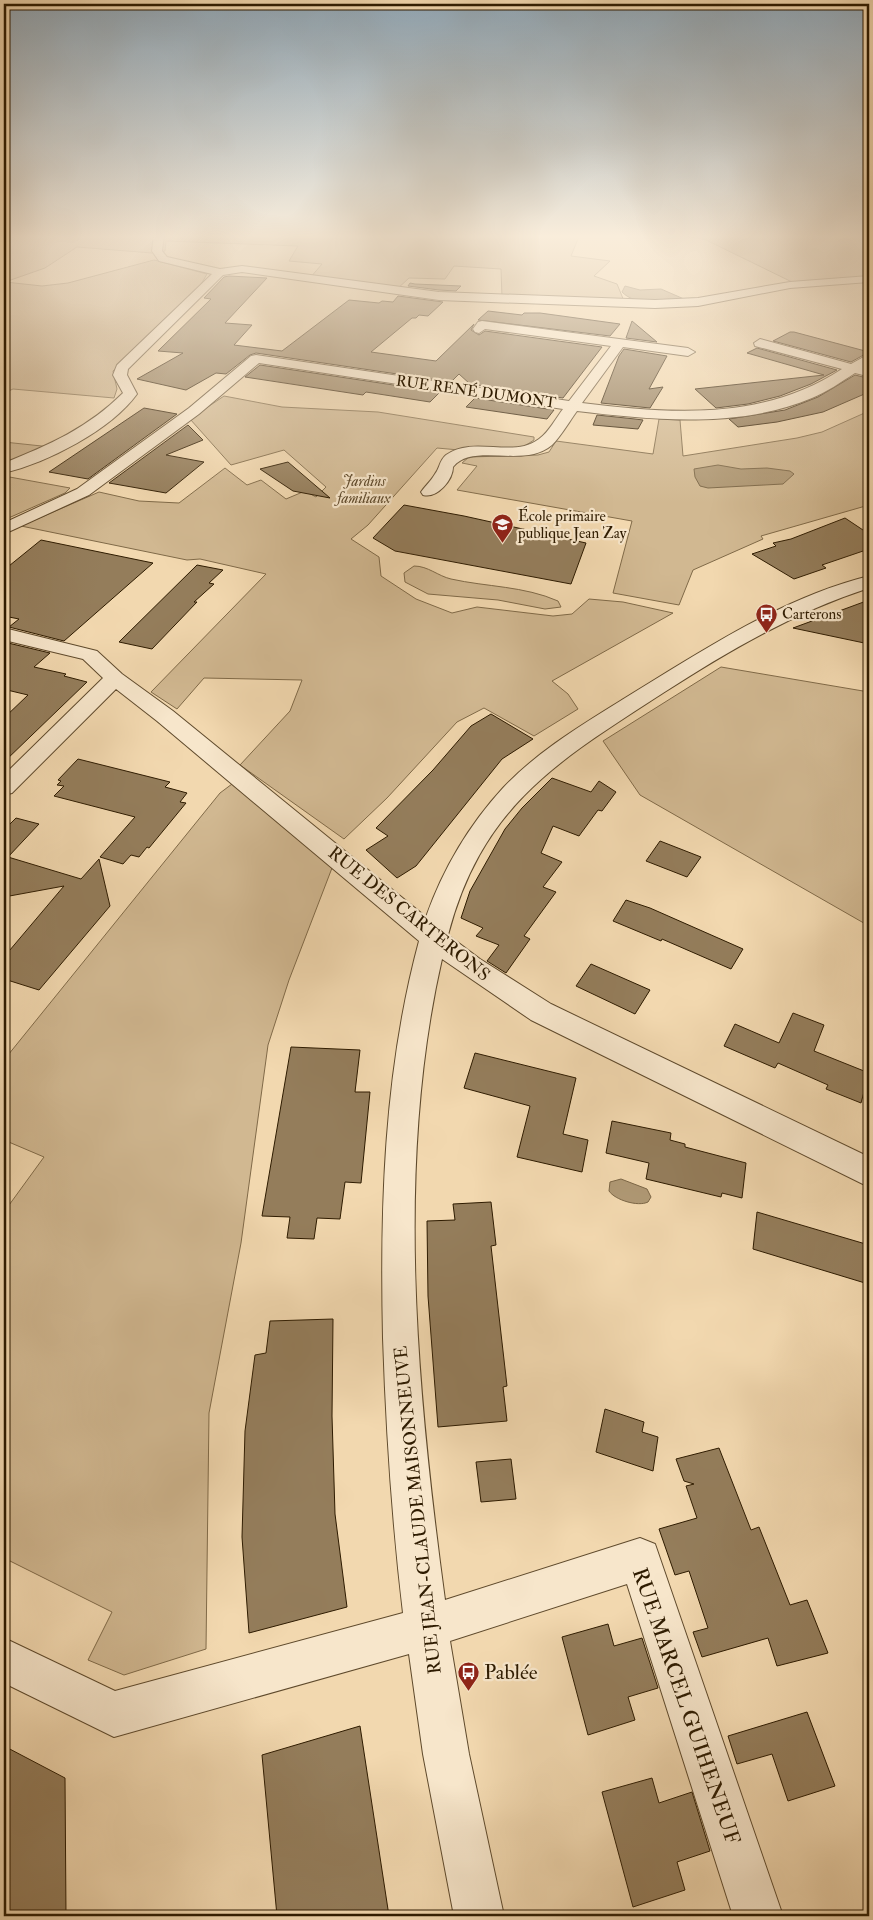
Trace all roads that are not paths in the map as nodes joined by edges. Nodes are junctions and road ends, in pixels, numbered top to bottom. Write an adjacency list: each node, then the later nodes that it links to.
1 (167, 324): 10 (street)
2 (479, 329): 3 (street)
3 (620, 343): 5 (street); 9 (street)
4 (760, 343): 7 (street)
5 (688, 352)
6 (869, 358): 7 (street, RUE RENÉ DUMONT)
7 (853, 369): 8 (street); 9 (street, RUE RENÉ DUMONT)
8 (869, 373)
9 (572, 406): 11 (street); 12 (street, RUE RENÉ DUMONT)
10 (4, 468)
11 (429, 492)
12 (4, 529)
13 (869, 582): 17 (street, RUE JEAN-CLAUDE MAISONNEUVE)
14 (4, 634): 15 (street, RUE DES CARTERONS)
15 (115, 678): 16 (street); 17 (street, RUE DES CARTERONS)
16 (4, 788)
17 (432, 937): 18 (street, RUE DES CARTERONS); 19 (street, RUE JEAN-CLAUDE MAISONNEUVE)
18 (869, 1173)
19 (427, 1627): 20 (street); 21 (street, RUE JEAN-CLAUDE MAISONNEUVE); 22 (street, RUE MARCEL GUIHENEUF)
20 (4, 1660)
21 (479, 1916)
22 (758, 1916)

